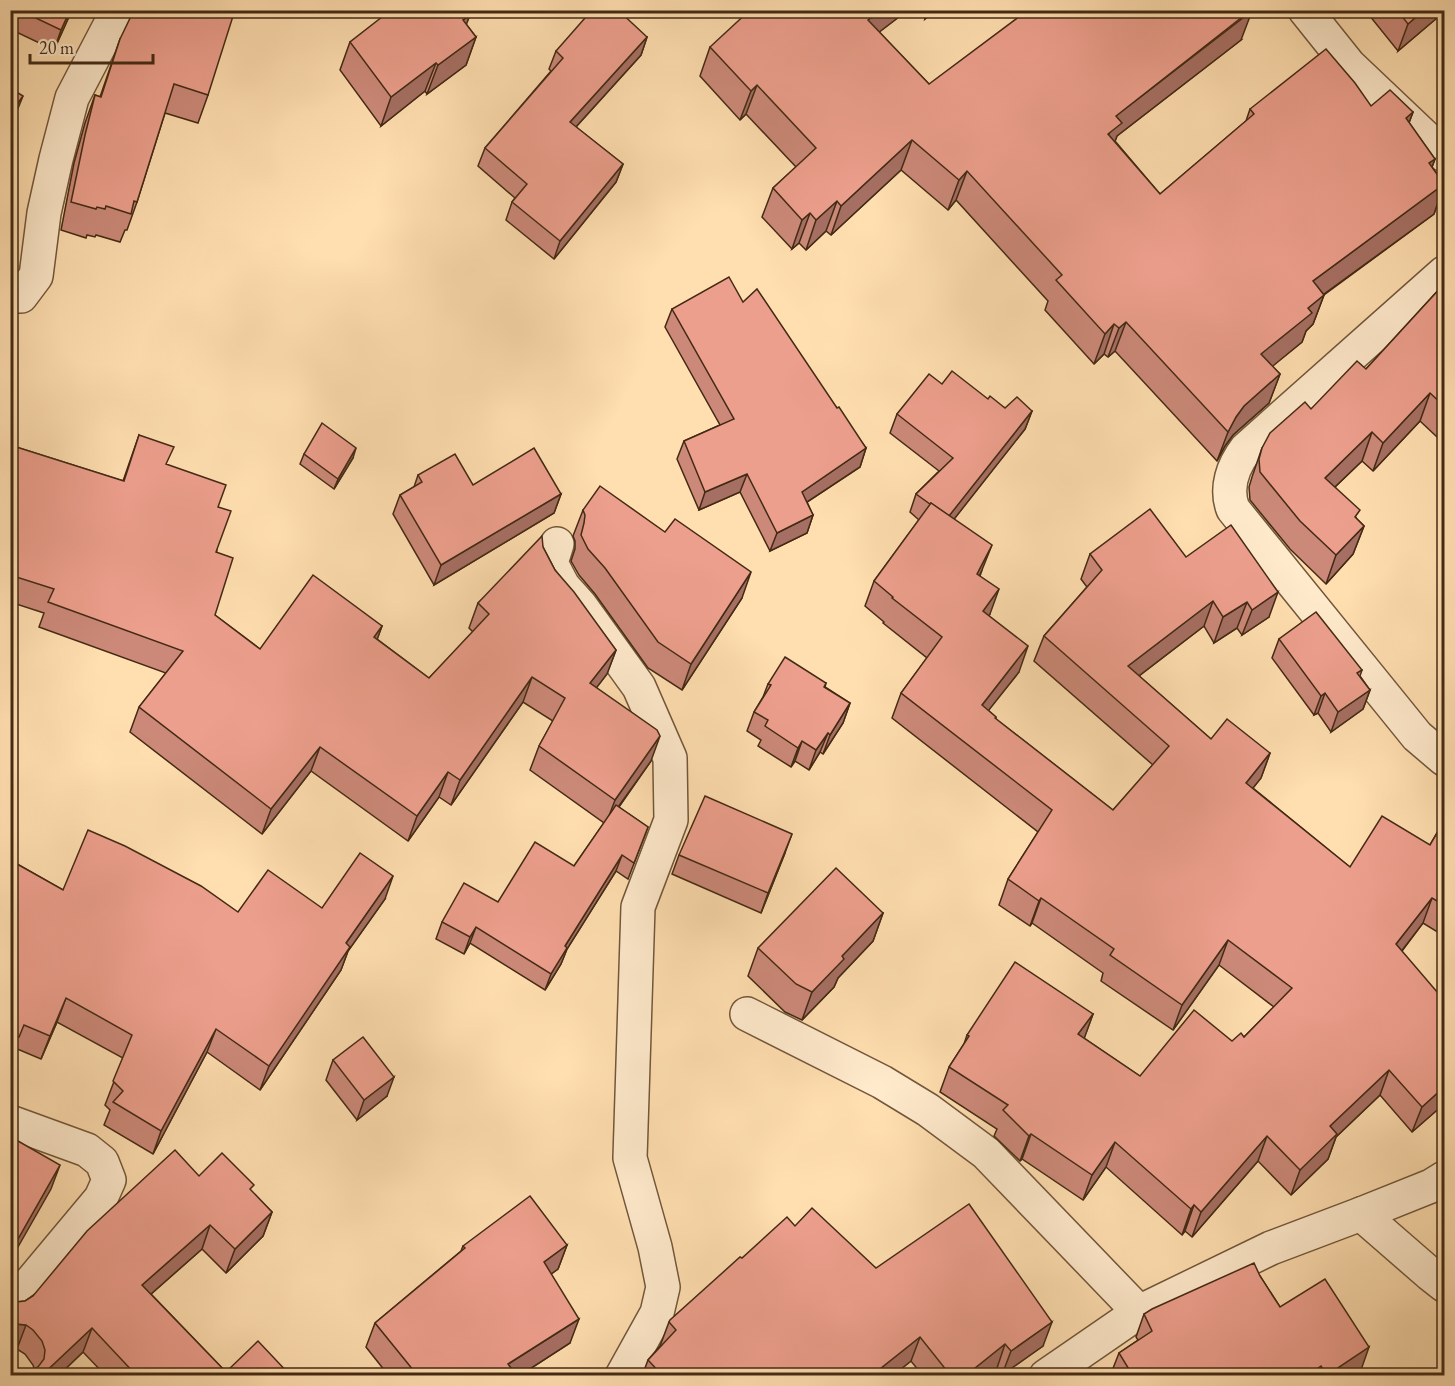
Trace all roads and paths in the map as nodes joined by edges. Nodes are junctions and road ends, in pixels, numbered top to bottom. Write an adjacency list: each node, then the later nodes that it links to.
1 (118, 10): 5 (street)
2 (1305, 10): 3 (street)
3 (1444, 155)
4 (1444, 273): 7 (street)
5 (10, 296)
6 (557, 544): 15 (street)
7 (1444, 759)
8 (747, 1014): 14 (street)
9 (10, 1122): 13 (street)
10 (1444, 1178): 11 (street)
11 (1361, 1214): 12 (street); 14 (street)
12 (1444, 1285)
13 (10, 1307)
14 (1139, 1312): 16 (street)
15 (622, 1376)
16 (1046, 1376)

